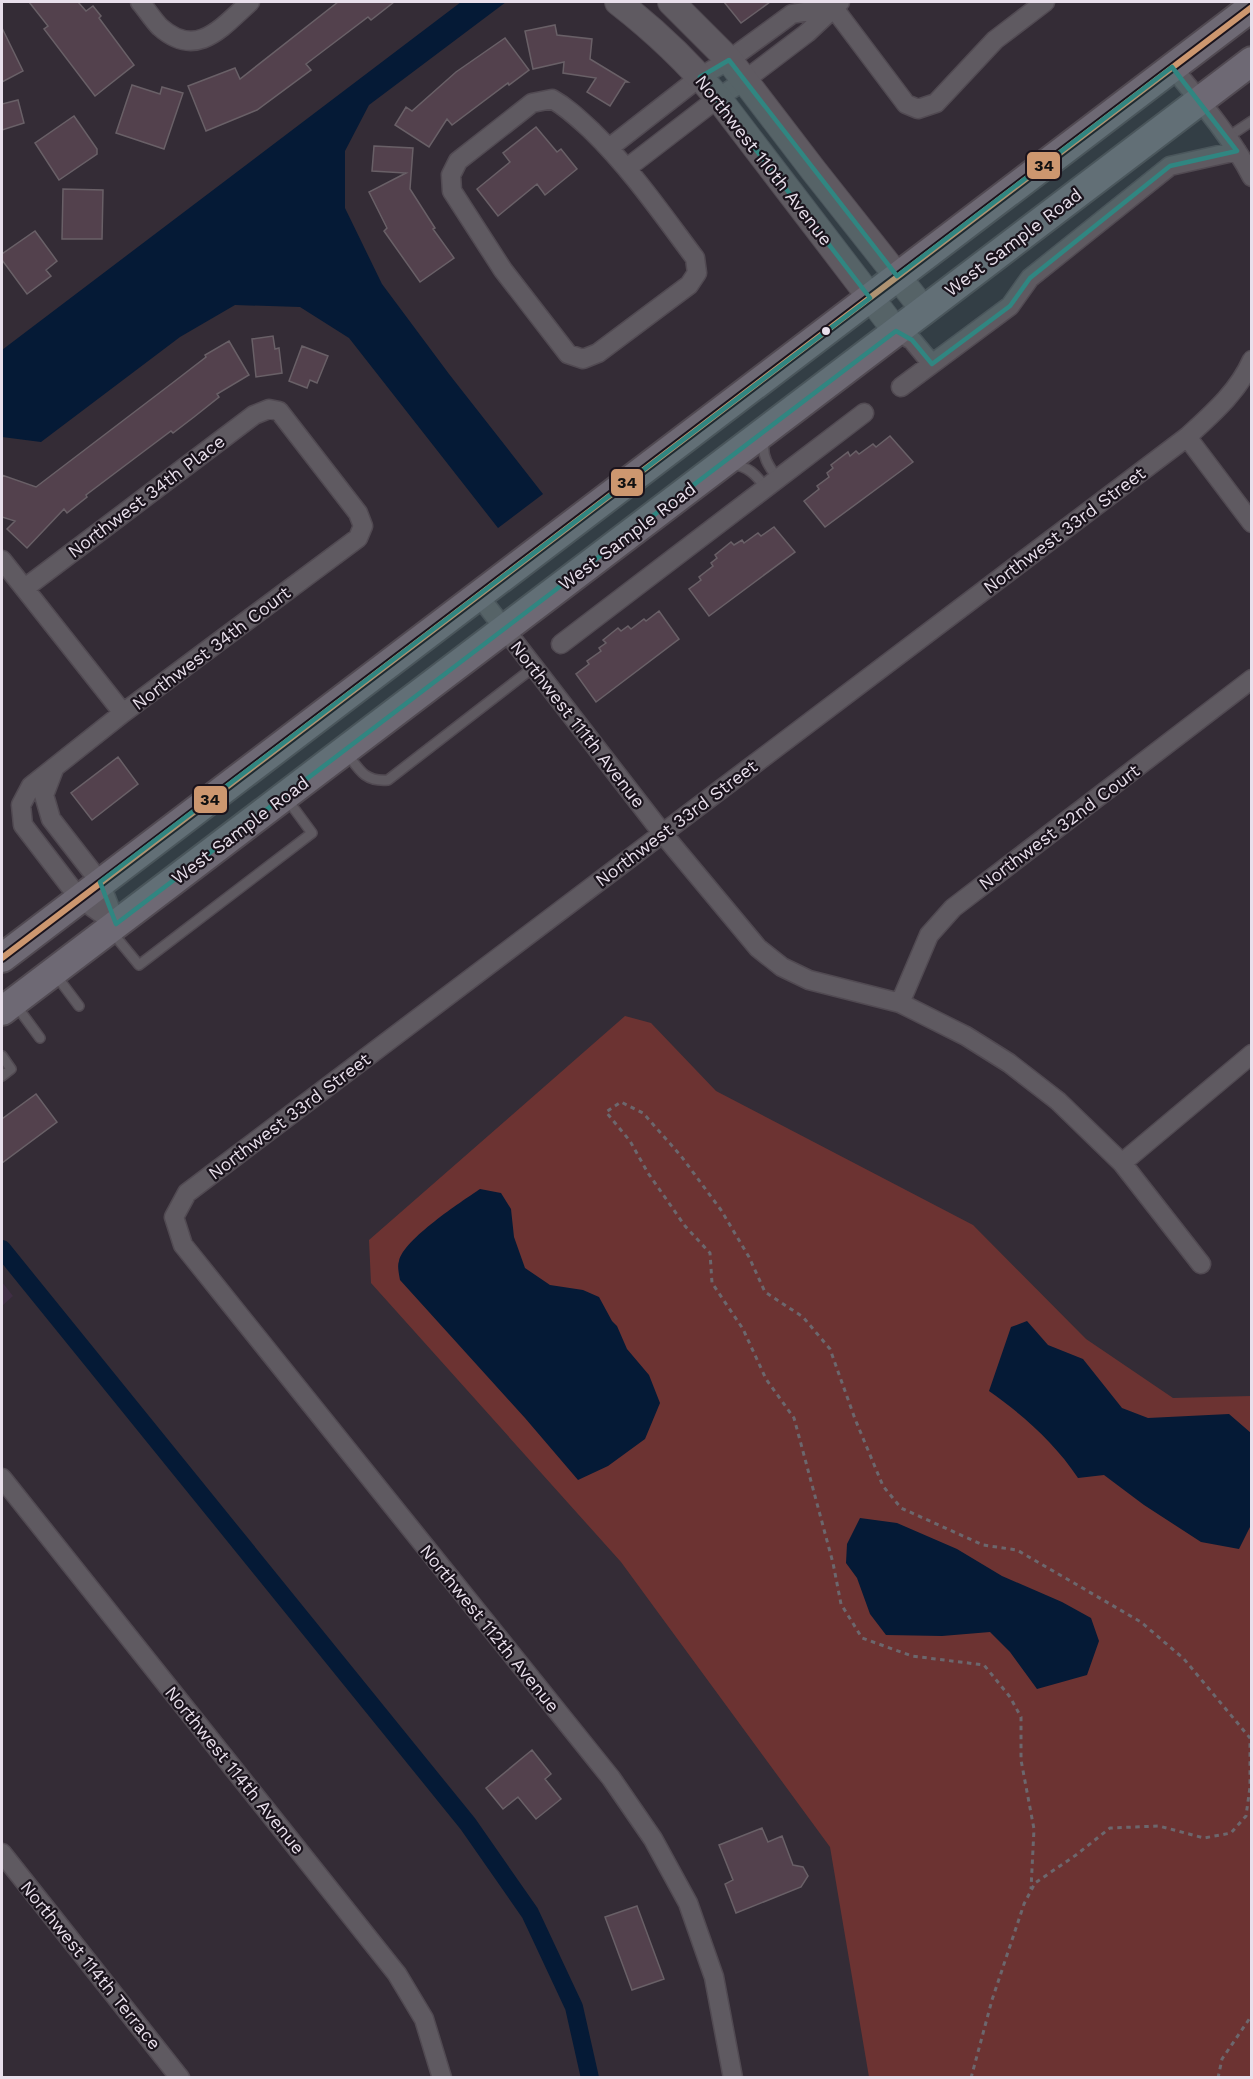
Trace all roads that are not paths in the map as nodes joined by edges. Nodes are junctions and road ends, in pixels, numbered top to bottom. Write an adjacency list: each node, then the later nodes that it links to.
1 (140, 2): 2 (street)
2 (250, 2)
3 (618, 2): 11 (street, Northwest 110th Avenue)
4 (671, 2): 8 (street, Northwest 110th Avenue)
5 (1045, 2): 6 (street)
6 (836, 4): 8 (street); 12 (street)
7 (1251, 7): 10 (main road)
8 (729, 60): 11 (street); 12 (street, Northwest 110th Avenue)
9 (1251, 61): 14 (main road, West Sample Road)
10 (1172, 67): 14 (street); 20 (main road)
11 (700, 77): 13 (street, Northwest 110th Avenue); 17 (street)
12 (745, 80): 13 (street); 20 (street, Northwest 110th Avenue)
13 (718, 98): 18 (street); 21 (street, Northwest 110th Avenue)
14 (1200, 101): 16 (street); 22 (main road, West Sample Road)
15 (1251, 120): 16 (lane)
16 (1233, 144): 19 (street); 25 (street)
17 (609, 148): 18 (street); 18 (street)
18 (627, 168)
19 (1251, 177)
20 (897, 276): 21 (main road); 22 (street, Northwest 110th Avenue)
21 (870, 298): 23 (street, Northwest 110th Avenue); 36 (main road)
22 (924, 310): 23 (main road, West Sample Road)
23 (896, 331): 25 (street); 29 (main road, West Sample Road)
24 (1251, 360): 30 (street, Northwest 33rd Street)
25 (932, 364): 26 (street)
26 (901, 387)
27 (269, 409): 35 (street, Northwest 34th Place); 41 (street, Northwest 34th Court)
28 (864, 413): 32 (street)
29 (771, 427): 31 (main road, West Sample Road); 32 (lane)
30 (1187, 437): 33 (street); 45 (street, Northwest 33rd Street)
31 (719, 466): 32 (lane); 37 (main road, West Sample Road)
32 (772, 483): 38 (street)
33 (1251, 523)
34 (2, 560): 35 (street)
35 (25, 588): 41 (street)
36 (479, 596): 37 (street, Northwest 111th Avenue); 46 (main road)
37 (504, 630): 39 (street, Northwest 111th Avenue); 42 (main road, West Sample Road)
38 (561, 644)
39 (534, 668): 42 (lane); 45 (street, Northwest 111th Avenue)
40 (1251, 679): 50 (street, Northwest 32nd Court)
41 (123, 713): 43 (street, Northwest 34th Court)
42 (345, 751): 44 (main road, West Sample Road)
43 (55, 767): 46 (street, Northwest 34th Court); 46 (street, Northwest 34th Court)
44 (284, 796): 47 (main road, West Sample Road); 47 (lane)
45 (663, 834): 50 (street, Northwest 111th Avenue); 58 (street, Northwest 33rd Street)
46 (89, 890): 47 (street, Northwest 34th Court); 47 (street, Northwest 34th Court); 48 (main road)
47 (112, 927): 49 (main road, West Sample Road)
48 (2, 958)
49 (53, 972): 51 (lane); 52 (main road, West Sample Road)
50 (900, 1003): 57 (street, Northwest 111th Avenue)
51 (79, 1006)
52 (8, 1007): 53 (lane)
53 (40, 1038)
54 (1251, 1054): 57 (street)
55 (2, 1056): 56 (lane)
56 (2, 1076)
57 (1122, 1163): 59 (street, Northwest 111th Avenue)
58 (174, 1217): 64 (street, Northwest 112th Avenue)
59 (1201, 1264)
60 (2, 1478): 63 (street, Northwest 114th Avenue)
61 (2, 1853): 62 (street, Northwest 114th Terrace)
62 (180, 2078)
63 (442, 2078)
64 (733, 2078)

